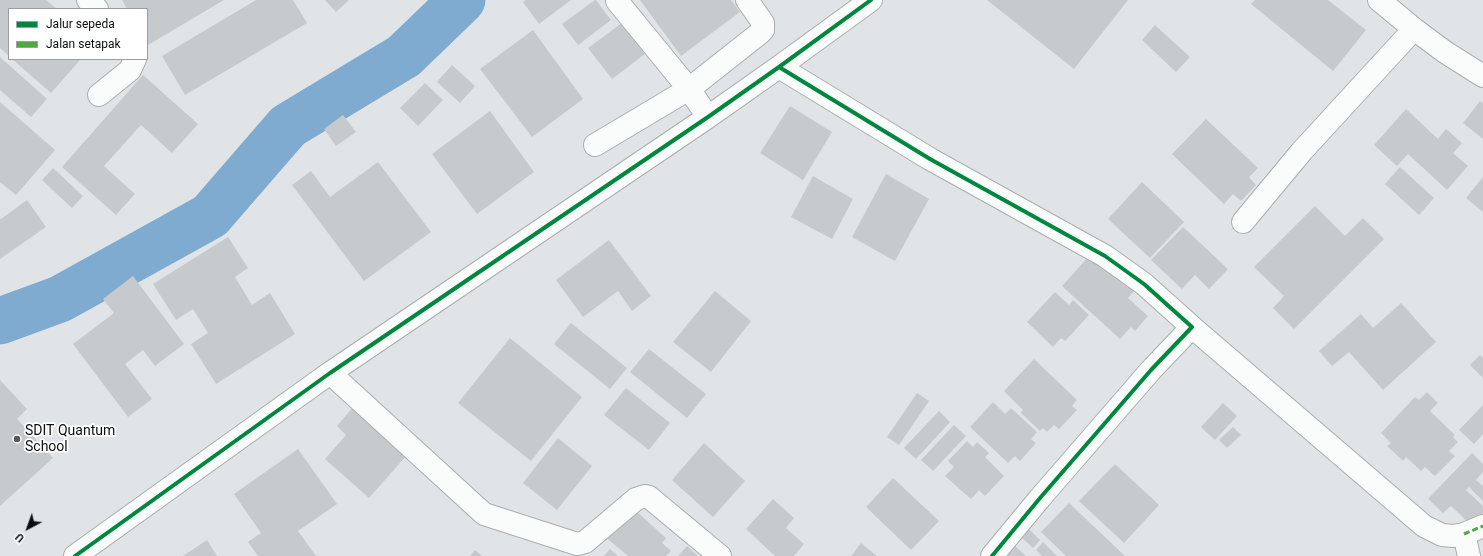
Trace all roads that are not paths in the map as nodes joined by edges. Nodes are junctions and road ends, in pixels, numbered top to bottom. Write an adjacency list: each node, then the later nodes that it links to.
1 (88, 0): 6 (street)
2 (747, 0): 11 (street)
3 (871, 0): 9 (street)
4 (1379, 0): 7 (street)
5 (617, 1): 11 (street)
6 (96, 8)
7 (1414, 30): 10 (street); 15 (street)
8 (135, 60): 12 (street)
9 (779, 68): 13 (street); 16 (street)
10 (1482, 73)
11 (689, 89): 13 (street); 14 (street)
12 (100, 95)
13 (708, 117): 17 (street)
14 (595, 145)
15 (1243, 222)
16 (1192, 327): 18 (street); 21 (street)
17 (330, 373): 19 (street); 20 (street)
18 (1474, 530): 22 (street)
19 (75, 556)
20 (720, 556)
21 (992, 556)
22 (1469, 556)

